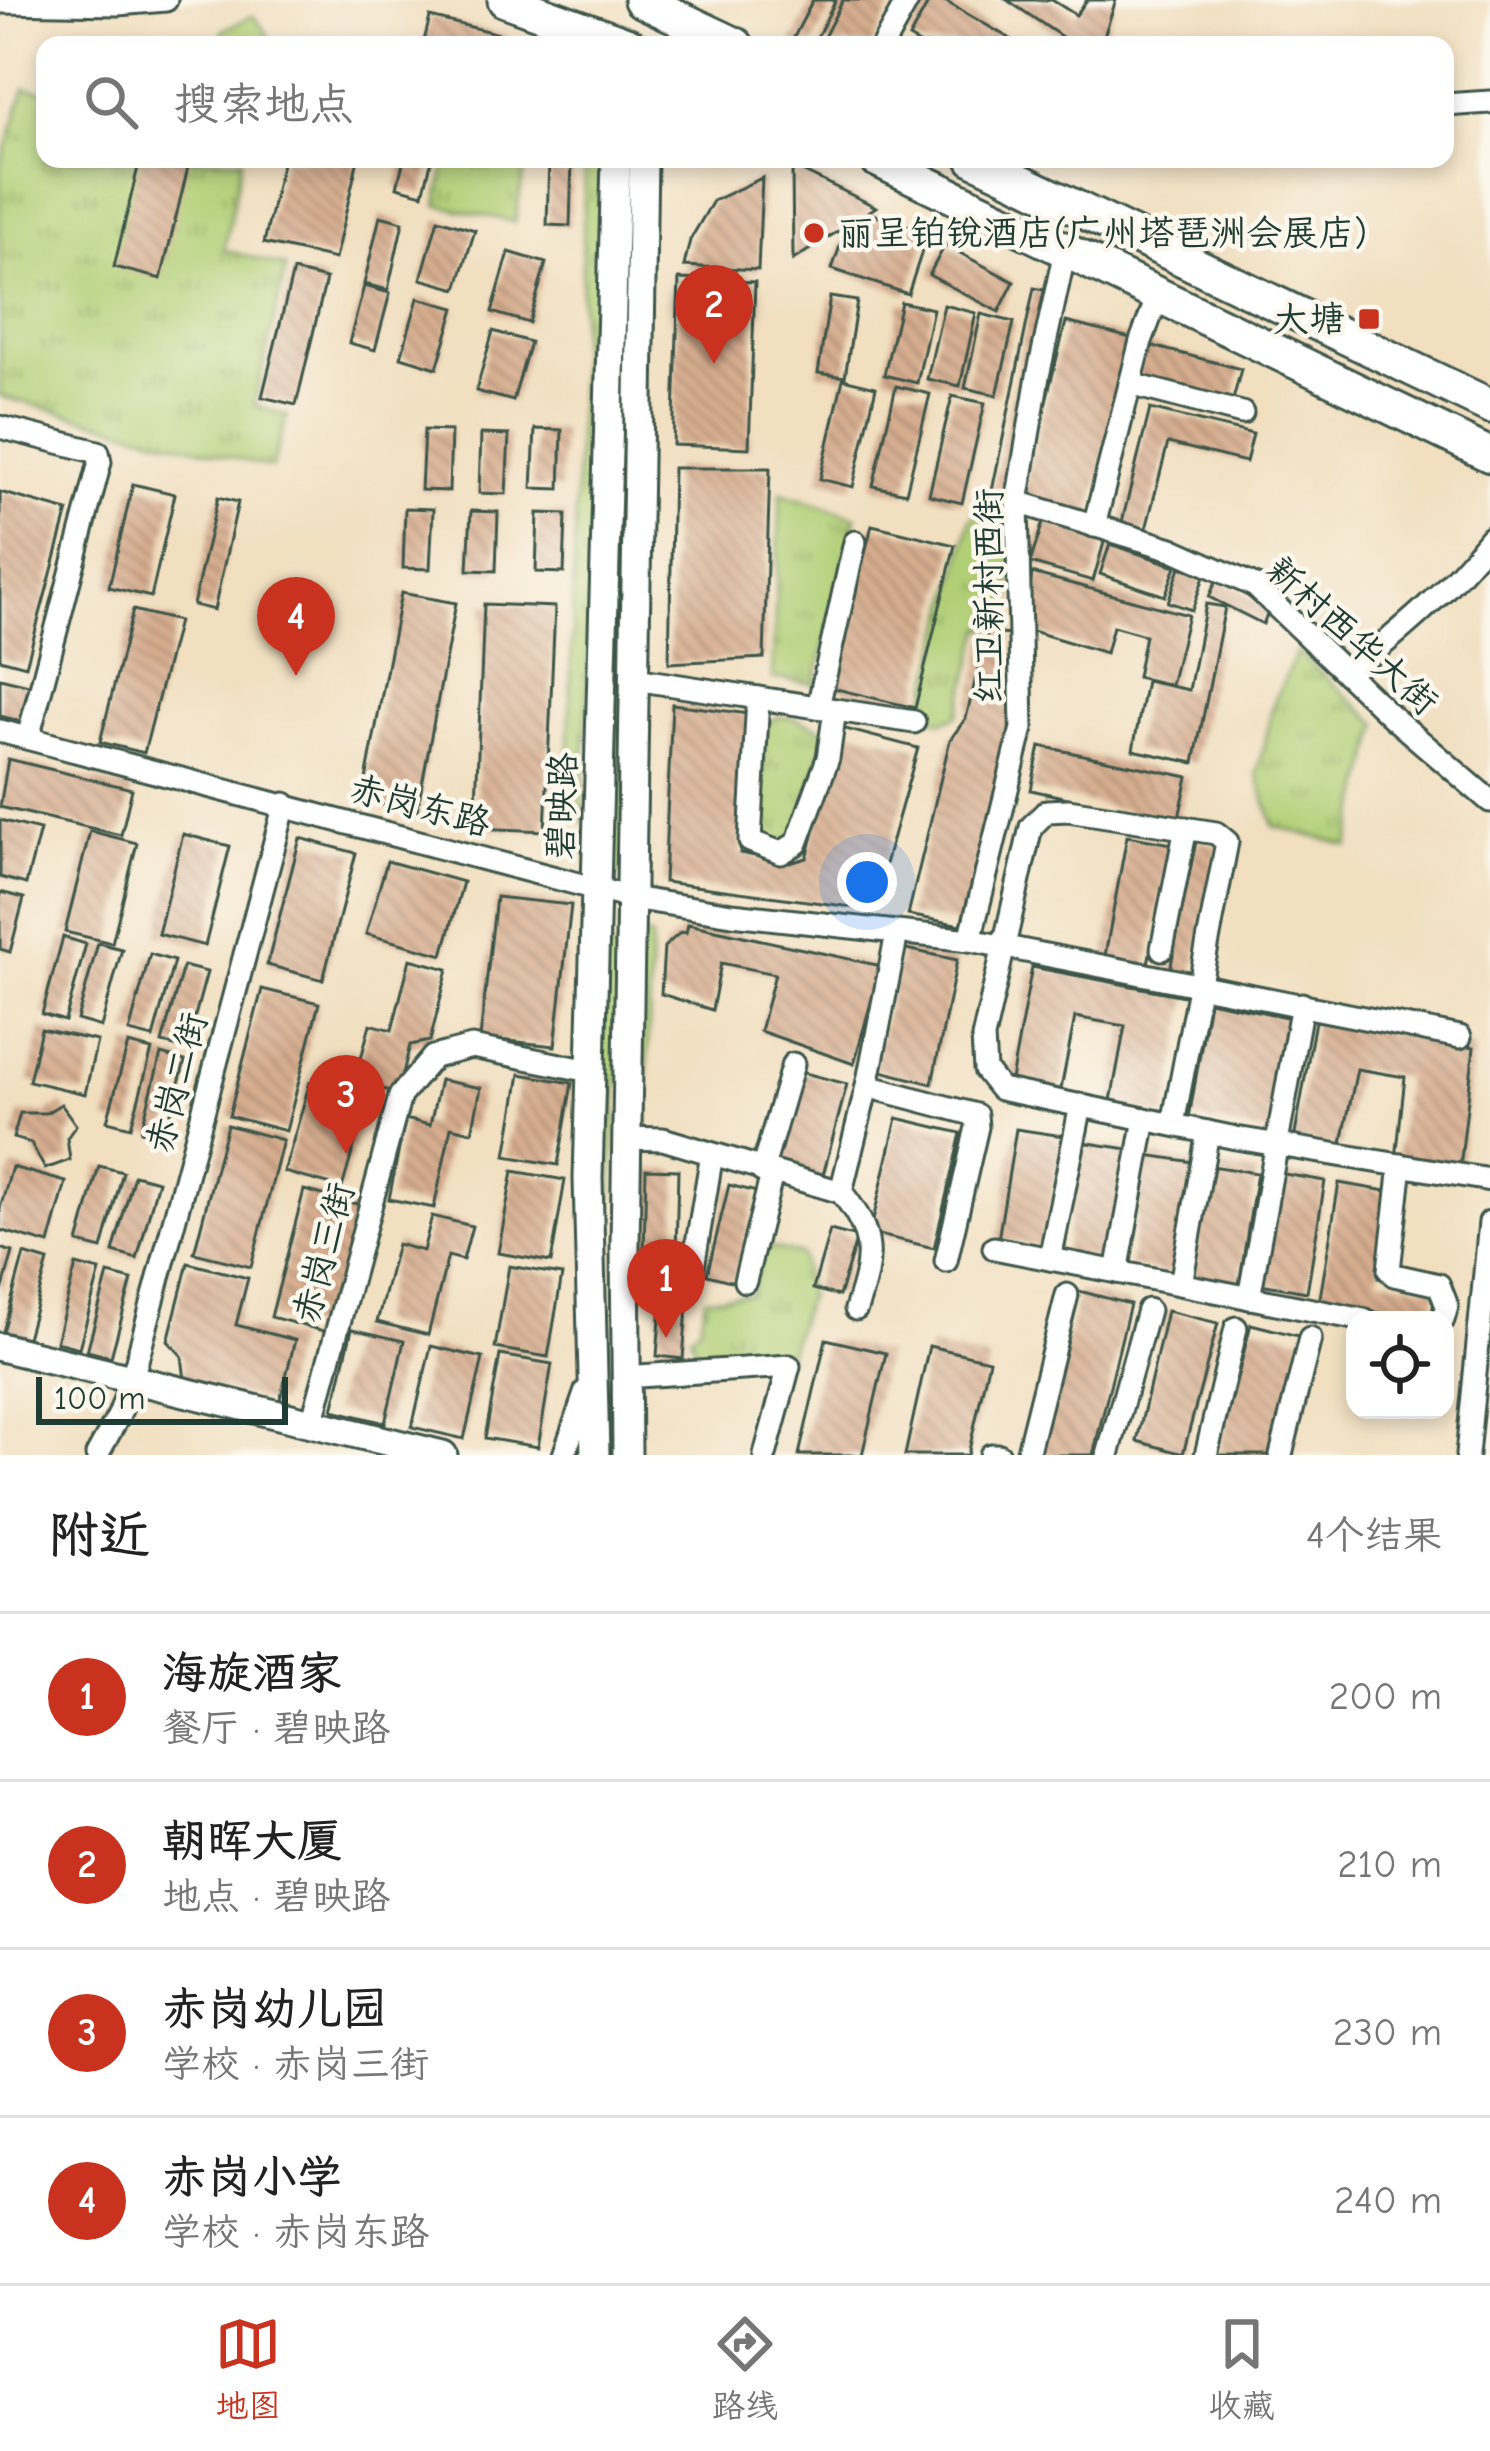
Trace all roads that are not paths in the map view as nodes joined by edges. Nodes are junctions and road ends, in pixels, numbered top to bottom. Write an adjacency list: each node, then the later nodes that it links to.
1 (166, 0): 5 (street)
2 (505, 0): 6 (highway)
3 (641, 0): 7 (highway)
4 (908, 0): 8 (street)
5 (0, 2)
6 (601, 36)
7 (717, 36)
8 (888, 36)
9 (1490, 102): 10 (street)
10 (1454, 104)
11 (616, 168): 36 (main road, 碧映路)
12 (644, 168): 27 (main road, 碧映路)
13 (894, 168): 15 (highway)
14 (993, 168): 18 (highway)
15 (1065, 251): 16 (highway); 22 (street, 红卫新村西街)
16 (1158, 296): 17 (street); 21 (highway)
17 (1130, 385): 19 (street); 23 (street)
18 (1490, 406)
19 (1243, 413)
20 (0, 427): 32 (street)
21 (1490, 455)
22 (1018, 502): 23 (street, 新村西华大街); 39 (street, 红卫新村西街)
23 (1094, 526): 26 (street, 新村西华大街)
24 (1490, 538): 26 (street)
25 (855, 542): 29 (street)
26 (1347, 674): 33 (street, 新村西华大街)
27 (635, 679): 28 (street); 37 (main road, 碧映路)
28 (758, 698): 29 (street); 29 (street)
29 (826, 708): 30 (street)
30 (914, 722)
31 (0, 731): 32 (street, 赤岗东路)
32 (28, 739): 34 (street, 赤岗东路)
33 (1490, 801)
34 (285, 804): 36 (street, 赤岗东路); 79 (street, 赤岗二街)
35 (1186, 828): 40 (street); 41 (street); 42 (street)
36 (596, 888): 37 (street, 赤岗东路); 46 (main road, 碧映路)
37 (631, 898): 38 (street, 赤岗东路); 52 (main road, 碧映路)
38 (897, 933): 39 (street, 赤岗东路); 47 (street)
39 (970, 940): 40 (street, 赤岗东路)
40 (1004, 948): 42 (street, 赤岗东路); 48 (street)
41 (1162, 949)
42 (1201, 986): 43 (street, 赤岗东路); 50 (street)
43 (1302, 1004): 44 (street, 赤岗东路); 53 (street)
44 (1460, 1037)
45 (793, 1064): 56 (street)
46 (590, 1071): 77 (main road, 碧映路); 80 (street, 赤岗三街)
47 (867, 1086): 58 (street); 62 (street)
48 (1081, 1106): 49 (street); 61 (street)
49 (1145, 1119): 50 (street); 63 (street)
50 (1173, 1124): 51 (street)
51 (1208, 1132): 53 (street); 66 (street)
52 (626, 1138): 54 (street); 78 (main road, 碧映路)
53 (1276, 1144): 55 (street); 68 (street)
54 (712, 1154): 56 (street); 64 (street)
55 (1401, 1165): 57 (street); 72 (street)
56 (767, 1172): 58 (street); 65 (street)
57 (1490, 1180)
58 (842, 1192): 70 (street)
59 (1490, 1222): 69 (street)
60 (994, 1248): 61 (street)
61 (1050, 1259): 63 (street)
62 (946, 1261)
63 (1117, 1272): 66 (street)
64 (691, 1279)
65 (745, 1281)
66 (1181, 1285): 68 (street)
67 (1067, 1295): 88 (street)
68 (1249, 1298): 73 (street)
69 (1486, 1298): 92 (street)
70 (856, 1309)
71 (1148, 1310): 89 (street)
72 (1446, 1311)
73 (1346, 1317)
74 (1236, 1328): 90 (street)
75 (1310, 1338): 91 (street)
76 (0, 1347): 79 (main road)
77 (593, 1361): 84 (street); 85 (main road, 碧映路)
78 (624, 1377): 86 (main road, 碧映路); 87 (street)
79 (132, 1379): 80 (main road); 82 (street, 赤岗二街)
80 (312, 1423): 81 (main road)
81 (405, 1450): 83 (main road)
82 (97, 1455)
83 (443, 1455)
84 (564, 1455)
85 (595, 1455)
86 (627, 1455)
87 (765, 1455)
88 (1027, 1455)
89 (1108, 1455)
90 (1206, 1455)
91 (1281, 1455)
92 (1468, 1455)

